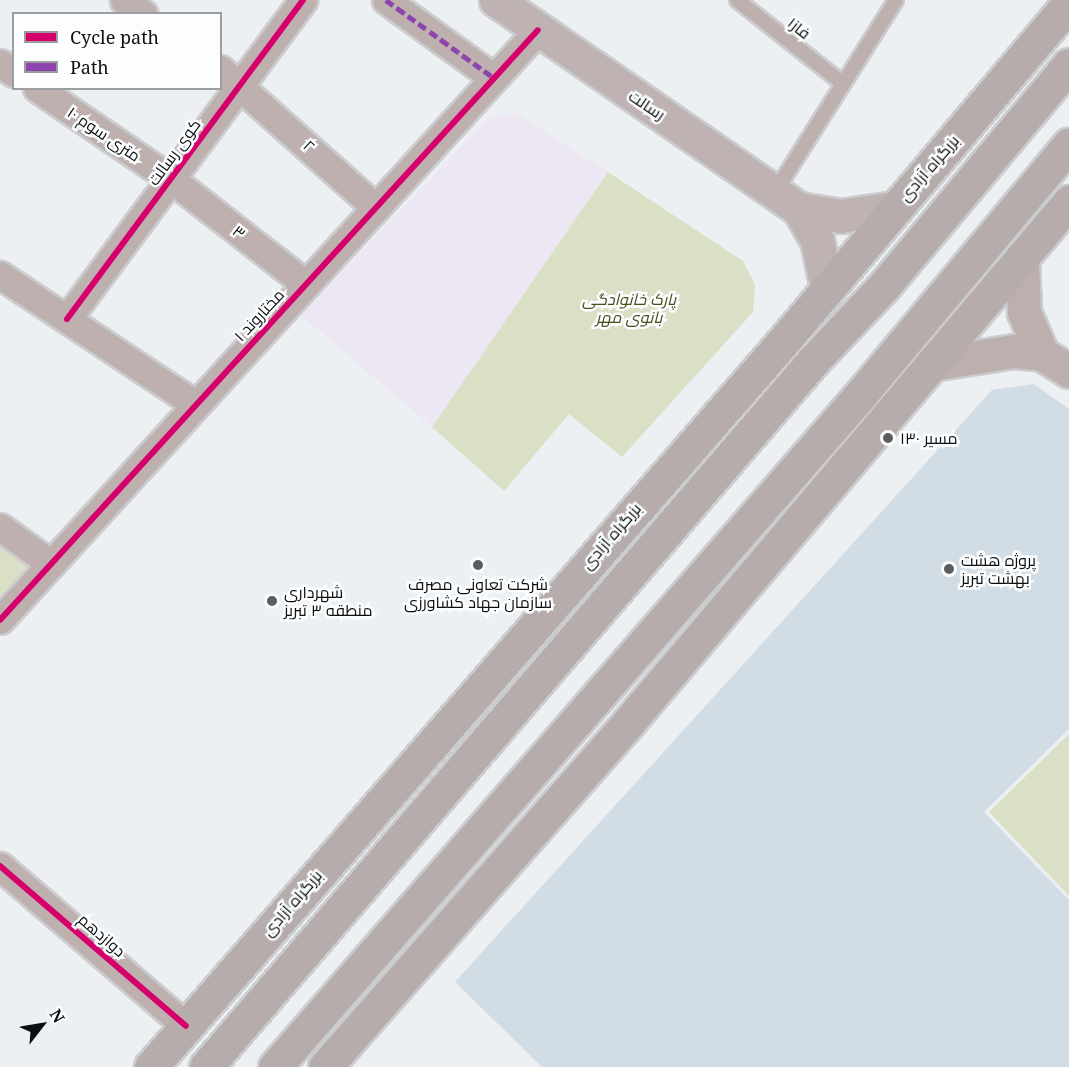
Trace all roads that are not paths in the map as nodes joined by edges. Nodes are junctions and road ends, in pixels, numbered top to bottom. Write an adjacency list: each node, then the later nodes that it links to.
1 (124, 0): 8 (street)
2 (303, 0): 11 (street, کوی رسالت)
3 (386, 0): 12 (street)
4 (496, 0): 9 (main road, رسالت)
5 (737, 0): 13 (lane, فاز۱)
6 (889, 3): 13 (lane)
7 (1069, 3): 15 (highway, بزرگراه آزادی)
8 (140, 12)
9 (538, 30): 12 (street, مختاروند ۱); 18 (main road, رسالت)
10 (1064, 70): 15 (highway); 39 (highway)
11 (231, 76): 17 (street, کوی رسالت); 20 (street, ۲)
12 (494, 78): 20 (street, مختاروند ۱)
13 (841, 82): 18 (lane)
14 (40, 90): 17 (street, ۱۰ متری سوم)
15 (967, 123): 21 (highway, بزرگراه آزادی)
16 (1069, 145): 22 (highway)
17 (171, 179): 25 (street, ۳); 28 (street, کوی رسالت)
18 (787, 200): 21 (main road); 26 (main road)
19 (1069, 202): 23 (highway)
20 (376, 208): 25 (street, مختاروند ۱)
21 (894, 208): 26 (highway, بزرگراه آزادی)
22 (1010, 216): 27 (highway); 40 (highway)
23 (1022, 258): 27 (highway); 29 (main road)
24 (0, 275): 28 (street)
25 (306, 284): 32 (street, مختاروند ۱)
26 (827, 288): 37 (highway, بزرگراه آزادی)
27 (980, 307): 30 (highway)
28 (67, 319): 32 (street)
29 (1042, 354): 30 (main road); 31 (main road)
30 (932, 364): 41 (highway)
31 (1069, 371)
32 (195, 404): 34 (street, مختاروند ۱)
33 (0, 527): 34 (street)
34 (51, 564): 35 (street, مختاروند ۱)
35 (0, 620)
36 (0, 866): 37 (street, دوازدهم)
37 (186, 1026): 38 (highway, بزرگراه آزادی)
38 (151, 1067)
39 (206, 1067)
40 (275, 1067)
41 (325, 1067)

